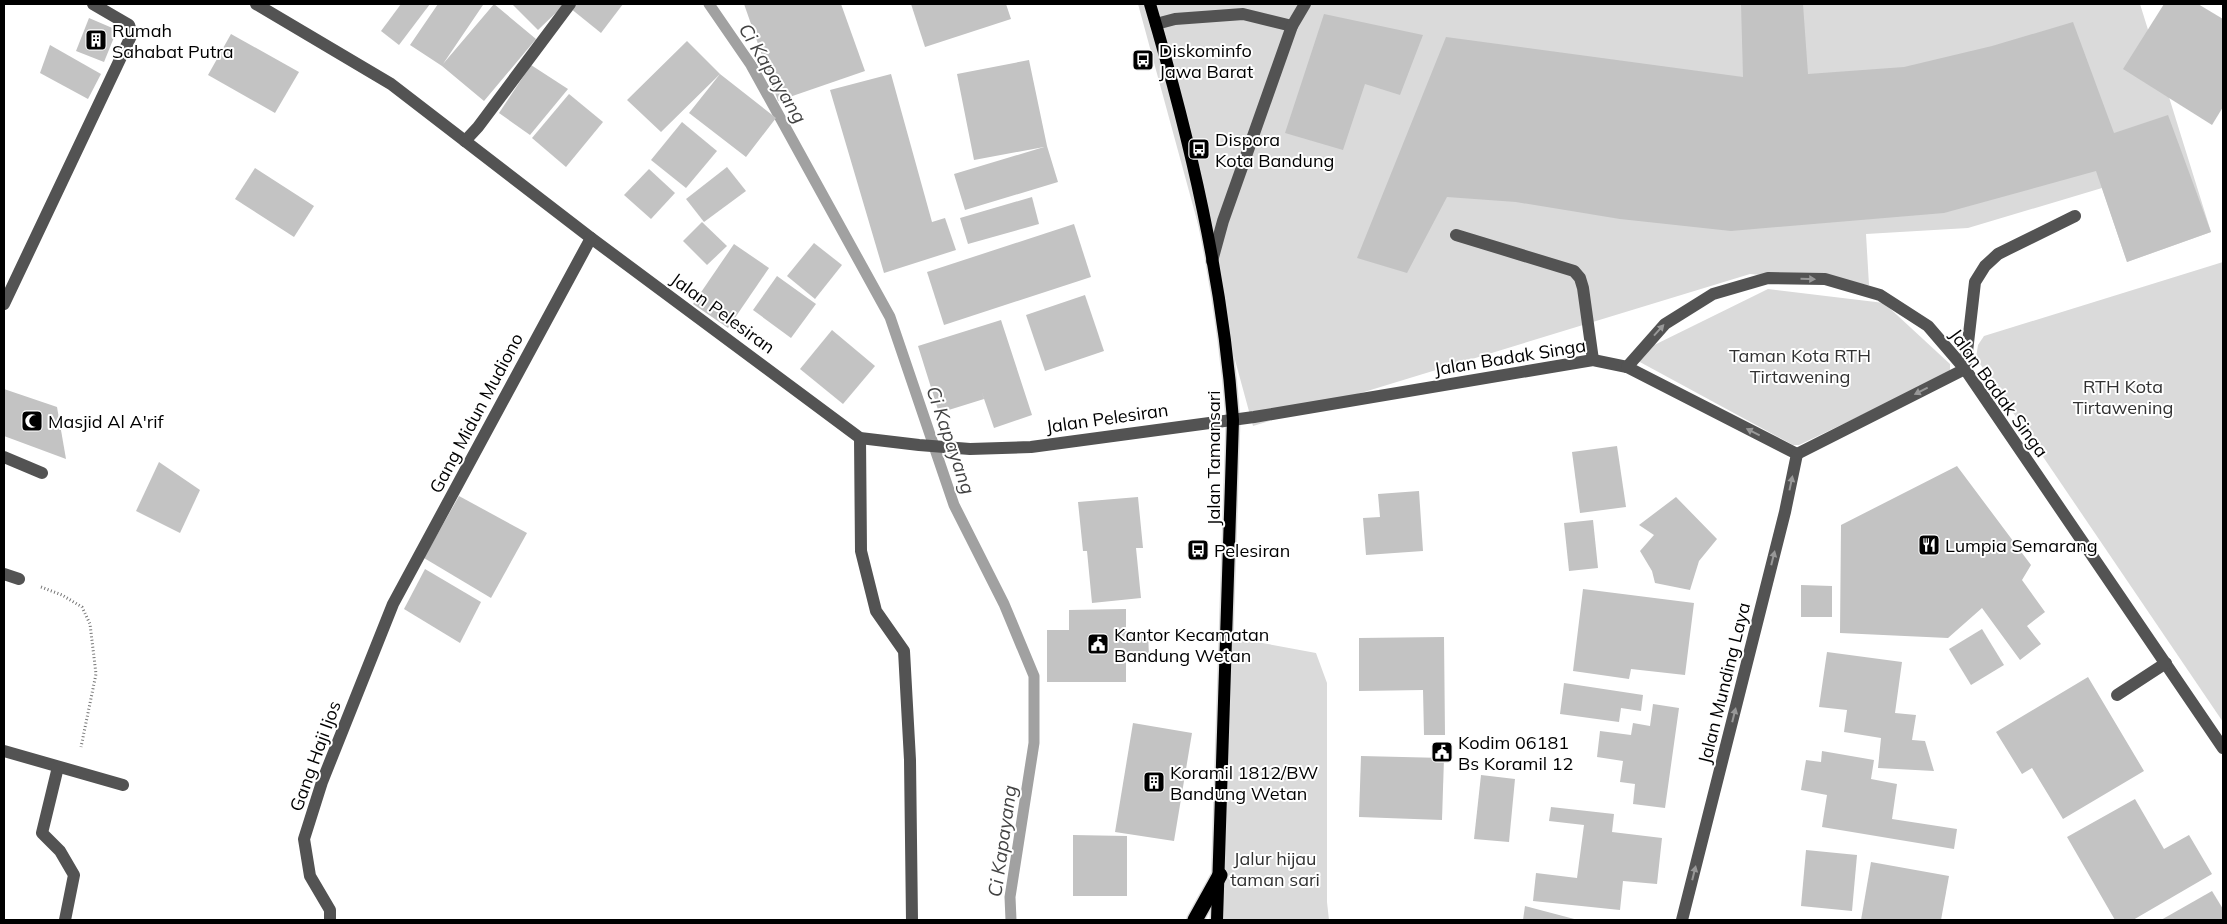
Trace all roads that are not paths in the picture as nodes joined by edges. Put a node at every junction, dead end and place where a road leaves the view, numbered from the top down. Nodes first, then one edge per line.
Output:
1 (93, 4) edge
2 (256, 4) edge
3 (570, 4) edge
4 (1150, 4) edge
5 (1305, 4) edge
6 (1156, 24) junction
7 (1292, 26) junction
8 (465, 141) junction
9 (2074, 216) dead end
10 (1456, 235) dead end
11 (590, 238) junction
12 (1212, 261) junction
13 (4, 304) edge
14 (1593, 360) junction
15 (1627, 367) junction
16 (1964, 369) junction
17 (1233, 420) junction
18 (860, 438) junction
19 (1797, 454) junction
20 (4, 457) edge
21 (42, 473) dead end
22 (4, 574) edge
23 (19, 579) road end
24 (392, 604) joint
25 (2166, 663) junction
26 (2117, 695) dead end
27 (2223, 748) edge
28 (4, 751) edge
29 (58, 767) junction
30 (123, 785) dead end
31 (1220, 875) junction
32 (65, 920) edge
33 (330, 920) edge
34 (912, 920) edge
35 (1195, 920) edge
36 (1217, 920) edge
37 (1682, 920) edge

1 - 13 street
2 - 8 street, Jalan Pelesiran
3 - 8 street
4 - 6 main road, Jalan Tamansari
5 - 7 street
6 - 7 street
6 - 12 main road, Jalan Tamansari
7 - 12 street
8 - 11 street, Jalan Pelesiran
9 - 16 street
10 - 14 street
11 - 18 street, Jalan Pelesiran
11 - 24 street, Gang Midun Mudiono
12 - 17 main road, Jalan Tamansari
14 - 15 street, Jalan Badak Singa
14 - 17 street, Jalan Badak Singa
15 -> 16 street, Jalan Badak Singa
19 -> 15 street
16 -> 19 street
16 - 25 street, Jalan Badak Singa
17 - 18 street, Jalan Pelesiran
17 - 31 main road, Jalan Tamansari
18 - 34 street
37 -> 19 street, Jalan Munding Laya
20 - 21 street
22 - 23 street
24 - 33 street, Gang Haji Ijos
25 - 26 street
25 - 27 street, Jalan Badak Singa
28 - 29 street
29 - 30 street
29 - 32 street
31 - 35 highway
31 - 36 main road, Jalan Tamansari

